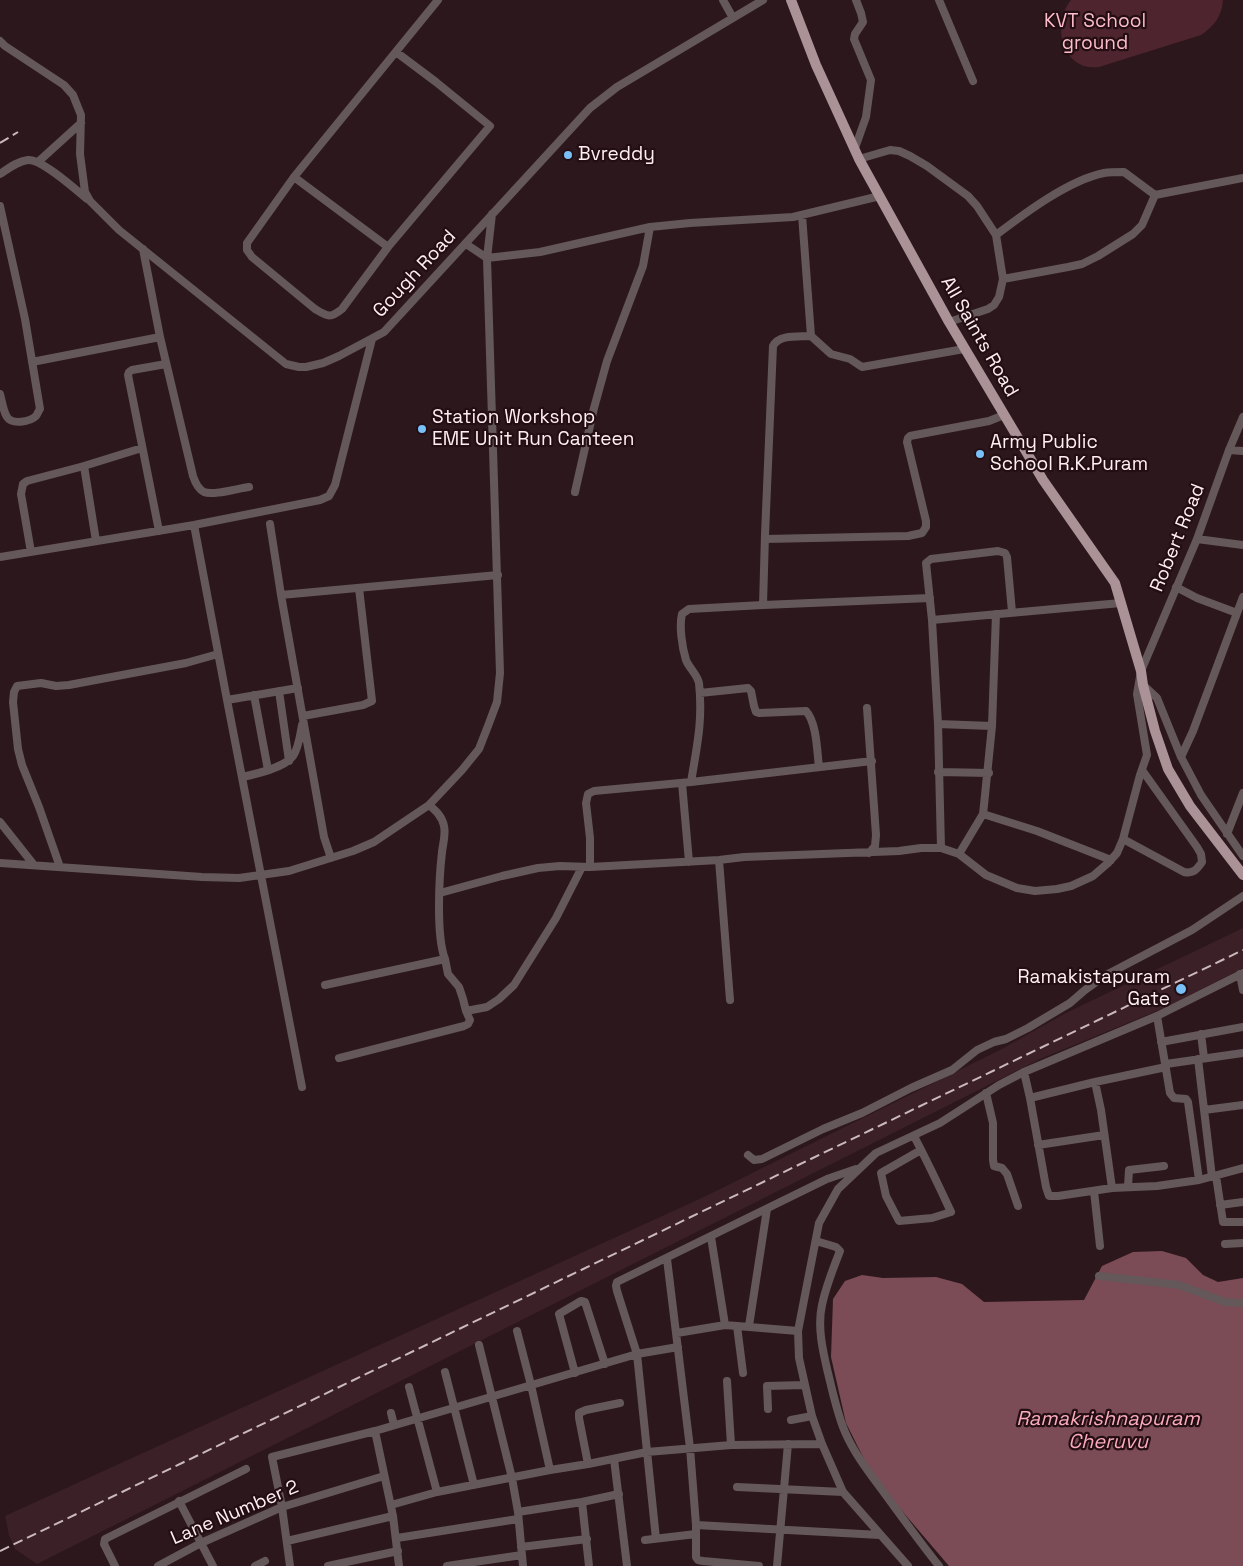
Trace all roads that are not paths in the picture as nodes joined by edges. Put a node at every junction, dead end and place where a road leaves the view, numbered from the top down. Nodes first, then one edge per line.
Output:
1 (438, 0) edge
2 (723, 0) edge
3 (763, 0) edge
4 (791, 0) edge
5 (856, 0) edge
6 (939, 0) edge
7 (733, 18) junction
8 (0, 41) edge
9 (396, 52) junction
10 (972, 81) dead end
11 (81, 124) junction
12 (855, 148) junction
13 (859, 159) junction
14 (38, 162) junction
15 (0, 174) edge
16 (294, 178) junction
17 (1243, 178) edge
18 (1155, 195) junction
19 (880, 196) junction
20 (90, 201) junction
21 (0, 206) edge
22 (492, 214) junction
23 (802, 215) junction
24 (650, 227) junction
25 (996, 234) junction
26 (466, 244) junction
27 (388, 247) junction
28 (143, 250) junction
29 (487, 258) junction
30 (1003, 279) junction
31 (949, 322) junction
32 (811, 336) junction
33 (160, 337) junction
34 (372, 339) junction
35 (964, 349) junction
36 (32, 362) junction
37 (166, 364) junction
38 (0, 394) edge
39 (1004, 415) junction
40 (1243, 417) edge
41 (142, 448) junction
42 (1229, 450) junction
43 (1243, 451) edge
44 (84, 466) junction
45 (248, 487) dead end
46 (575, 492) dead end
47 (270, 524) dead end
48 (194, 525) junction
49 (159, 531) junction
50 (765, 539) junction
51 (1197, 539) junction
52 (96, 541) junction
53 (1243, 545) edge
54 (31, 552) junction
55 (0, 557) edge
56 (498, 575) junction
57 (359, 588) junction
58 (1176, 588) junction
59 (281, 595) junction
60 (1243, 597) edge
61 (930, 598) junction
62 (1121, 603) junction
63 (763, 605) junction
64 (1012, 612) junction
65 (1237, 613) junction
66 (996, 614) junction
67 (932, 620) junction
68 (218, 654) junction
69 (1141, 671) junction
70 (1143, 684) junction
71 (298, 688) junction
72 (279, 691) junction
73 (700, 693) junction
74 (254, 695) junction
75 (226, 700) junction
76 (867, 708) dead end
77 (303, 718) junction
78 (938, 724) junction
79 (992, 726) junction
80 (1180, 757) junction
81 (289, 760) junction
82 (872, 761) junction
83 (819, 767) junction
84 (268, 770) junction
85 (1142, 770) junction
86 (938, 772) junction
87 (989, 773) junction
88 (242, 777) junction
89 (690, 782) junction
90 (682, 783) junction
91 (1243, 793) edge
92 (428, 805) junction
93 (982, 814) junction
94 (0, 822) edge
95 (1227, 834) junction
96 (1123, 839) junction
97 (941, 848) junction
98 (870, 853) junction
99 (959, 854) junction
100 (1243, 856) edge
101 (331, 858) junction
102 (719, 860) junction
103 (1111, 860) junction
104 (689, 862) junction
105 (0, 863) edge
106 (34, 865) junction
107 (60, 867) junction
108 (586, 867) junction
109 (261, 874) junction
110 (1243, 875) edge
111 (440, 893) junction
112 (1243, 896) edge
113 (445, 959) junction
114 (1242, 973) edge
115 (325, 985) dead end
116 (1243, 990) edge
117 (730, 1000) dead end
118 (466, 1011) junction
119 (1157, 1016) junction
120 (1243, 1027) edge
121 (1201, 1034) junction
122 (1161, 1042) junction
123 (1243, 1053) edge
124 (338, 1058) dead end
125 (1201, 1058) junction
126 (1166, 1066) junction
127 (1024, 1072) junction
128 (1095, 1082) junction
129 (302, 1088) dead end
130 (986, 1093) junction
131 (1030, 1098) junction
132 (1243, 1105) edge
133 (1204, 1110) junction
134 (1104, 1134) junction
135 (914, 1136) junction
136 (1038, 1145) junction
137 (921, 1150) junction
138 (748, 1155) dead end
139 (1164, 1166) dead end
140 (858, 1168) junction
141 (1243, 1168) edge
142 (1214, 1176) junction
143 (1199, 1180) junction
144 (1112, 1188) junction
145 (1128, 1188) junction
146 (1094, 1191) junction
147 (1243, 1202) edge
148 (1220, 1205) junction
149 (1018, 1206) dead end
150 (767, 1209) junction
151 (1243, 1222) edge
152 (711, 1237) junction
153 (816, 1241) junction
154 (1243, 1243) edge
155 (1225, 1244) dead end
156 (1100, 1246) dead end
157 (668, 1259) junction
158 (1099, 1276) dead end
159 (1243, 1303) edge
160 (725, 1326) junction
161 (737, 1326) junction
162 (749, 1326) junction
163 (517, 1331) dead end
164 (798, 1331) junction
165 (677, 1333) junction
166 (479, 1345) dead end
167 (678, 1347) junction
168 (637, 1354) junction
169 (605, 1364) junction
170 (445, 1372) dead end
171 (575, 1372) junction
172 (743, 1373) dead end
173 (728, 1381) dead end
174 (531, 1385) junction
175 (804, 1385) junction
176 (409, 1387) dead end
177 (492, 1397) junction
178 (620, 1403) dead end
179 (454, 1407) junction
180 (768, 1409) dead end
181 (392, 1414) dead end
182 (812, 1416) junction
183 (418, 1419) junction
184 (791, 1420) dead end
185 (394, 1425) junction
186 (375, 1431) junction
187 (788, 1444) junction
188 (822, 1444) junction
189 (732, 1445) junction
190 (690, 1448) junction
191 (647, 1452) junction
192 (614, 1459) junction
193 (588, 1464) junction
194 (246, 1469) dead end
195 (550, 1470) junction
196 (384, 1476) junction
197 (512, 1478) junction
198 (474, 1485) junction
199 (737, 1487) dead end
200 (784, 1489) junction
201 (436, 1492) junction
202 (843, 1492) junction
203 (619, 1494) junction
204 (179, 1501) junction
205 (582, 1502) junction
206 (391, 1505) junction
207 (282, 1506) junction
208 (518, 1515) junction
209 (393, 1516) junction
210 (696, 1524) junction
211 (780, 1529) junction
212 (696, 1534) junction
213 (880, 1535) junction
214 (397, 1538) junction
215 (587, 1539) junction
216 (656, 1539) junction
217 (645, 1540) dead end
218 (287, 1541) junction
219 (201, 1543) junction
220 (398, 1551) junction
221 (521, 1551) junction
222 (265, 1561) dead end
223 (115, 1566) edge
224 (158, 1566) edge
225 (213, 1566) edge
226 (255, 1566) edge
227 (290, 1566) edge
228 (328, 1566) edge
229 (400, 1566) edge
230 (447, 1566) edge
231 (523, 1566) edge
232 (590, 1566) edge
233 (627, 1566) edge
234 (759, 1566) edge
235 (777, 1566) edge
236 (908, 1566) edge
237 (939, 1566) edge

1 - 9 street
2 - 7 street
3 - 7 street, Gough Road
4 - 12 main road, All Saints Road
5 - 12 street
6 - 10 street
7 - 22 street, Gough Road
8 - 11 street, Gough Road
9 - 16 street
9 - 27 street
11 - 14 street
11 - 20 street, Gough Road
12 - 13 main road, All Saints Road
13 - 19 main road, All Saints Road
13 - 25 street
14 - 15 street
14 - 20 street
16 - 27 street
16 - 27 street
17 - 18 street
18 - 25 street
18 - 30 street
19 - 23 street
19 - 31 main road, All Saints Road
20 - 28 street, Gough Road
21 - 36 street
22 - 26 street, Gough Road
22 - 29 street
23 - 24 street
23 - 32 street
24 - 29 street
24 - 46 street
25 - 30 street
26 - 29 street
26 - 34 street, Gough Road
28 - 33 street
28 - 34 street, Gough Road
29 - 56 street
30 - 31 street
31 - 35 main road, All Saints Road
32 - 35 street
32 - 50 street
33 - 36 street
33 - 37 street
34 - 48 street
35 - 39 main road, All Saints Road
36 - 38 street
37 - 41 street
37 - 45 street
39 - 50 street
39 - 62 main road, All Saints Road
40 - 42 street, Robert Road
41 - 44 street
41 - 49 street
42 - 43 street
42 - 51 street, Robert Road
44 - 52 street
44 - 54 street
47 - 59 street
48 - 49 street
48 - 68 street
49 - 52 street
50 - 63 street
51 - 53 street
51 - 58 street, Robert Road
52 - 54 street
54 - 55 street
56 - 57 street
56 - 92 street
57 - 59 street
57 - 77 street
58 - 65 street
58 - 69 street, Robert Road
59 - 71 street
60 - 65 street
61 - 63 street
61 - 64 street
61 - 67 street
62 - 64 street
62 - 69 main road, All Saints Road
63 - 73 street
64 - 66 street
65 - 80 street
66 - 67 street
66 - 79 street
67 - 78 street
68 - 75 street
68 - 107 street
69 - 70 main road, All Saints Road
69 - 85 street, Robert Road
70 - 80 street
70 - 110 main road, All Saints Road
71 - 72 street
71 - 77 street
72 - 74 street
72 - 81 street
73 - 83 street
73 - 89 street
74 - 75 street
74 - 84 street
75 - 88 street
76 - 82 street
77 - 81 street
77 - 101 street
78 - 79 street
78 - 86 street
79 - 87 street
80 - 95 street
81 - 84 street
82 - 83 street
82 - 98 street
83 - 89 street
84 - 88 street
85 - 96 street, Robert Road
85 - 96 street
86 - 87 street
86 - 97 street
87 - 93 street
88 - 109 street
89 - 90 street
90 - 104 street
90 - 108 street
91 - 95 street
92 - 101 street
92 - 111 street
93 - 99 street
93 - 103 street
94 - 106 street
95 - 100 street
96 - 103 street, Robert Road
97 - 98 street, Robert Road
97 - 99 street, Robert Road
98 - 102 street, Robert Road
99 - 103 street, Robert Road
101 - 109 street
102 - 104 street, Robert Road
102 - 117 street
104 - 108 street, Robert Road
105 - 106 street
106 - 107 street
107 - 109 street
108 - 111 street, Robert Road
108 - 118 street
109 - 129 street
111 - 113 street
112 - 138 street
113 - 115 street
113 - 118 street
114 - 116 street
114 - 119 street
118 - 124 street
119 - 122 street
119 - 127 street
120 - 121 street
121 - 122 street
121 - 125 street
122 - 126 street
123 - 125 street
125 - 126 street
125 - 133 street
126 - 128 street
126 - 143 street
127 - 130 street
127 - 131 street
128 - 131 street
128 - 134 street
130 - 135 street
130 - 149 street
131 - 136 street
132 - 133 street
133 - 142 street
134 - 136 street
134 - 144 street
135 - 137 street
135 - 140 street
136 - 146 street
137 - 137 street
139 - 145 street
140 - 150 street
140 - 153 street
141 - 142 street
142 - 143 street
142 - 148 street
143 - 145 street
144 - 145 street
144 - 146 street
146 - 156 street
147 - 148 street
148 - 151 street
150 - 152 street
150 - 162 street
152 - 157 street
152 - 160 street
153 - 164 street
153 - 237 street
154 - 155 street
157 - 165 street
157 - 168 street
158 - 159 street
160 - 161 street
160 - 165 street
161 - 162 street
161 - 172 street
162 - 164 street
163 - 174 street
164 - 175 street
165 - 167 street
166 - 177 street
167 - 168 street
167 - 190 street
168 - 169 street
168 - 191 street
169 - 171 street
169 - 171 street
170 - 179 street
171 - 174 street
173 - 189 street
174 - 177 street
174 - 195 street
175 - 180 street
175 - 182 street
176 - 183 street
177 - 179 street
177 - 197 street
178 - 193 street
179 - 183 street
179 - 198 street
181 - 185 street
182 - 184 street
182 - 188 street
183 - 185 street
183 - 201 street
185 - 186 street
186 - 196 street
186 - 207 street
187 - 188 street
187 - 189 street
187 - 200 street
188 - 202 street
189 - 190 street
190 - 191 street
190 - 210 street
191 - 192 street
191 - 216 street
192 - 193 street
192 - 203 street
193 - 195 street
194 - 204 street
195 - 197 street
196 - 206 street
196 - 207 street, Lane Number 2
197 - 198 street
197 - 208 street
198 - 201 street
199 - 200 street
200 - 202 street
200 - 211 street
201 - 206 street
202 - 213 street
203 - 205 street
203 - 233 street
204 - 219 street
204 - 223 street
205 - 208 street
205 - 215 street
206 - 209 street
207 - 218 street
207 - 219 street, Lane Number 2
208 - 214 street
208 - 221 street
209 - 214 street
209 - 218 street
210 - 211 street
210 - 212 street
211 - 213 street
211 - 235 street
212 - 216 street
212 - 234 street
213 - 236 street
214 - 220 street
215 - 221 street
215 - 232 street
216 - 217 street
218 - 227 street
219 - 224 street, Lane Number 2
219 - 225 street
220 - 228 street
220 - 229 street
221 - 230 street
221 - 231 street
222 - 226 street

